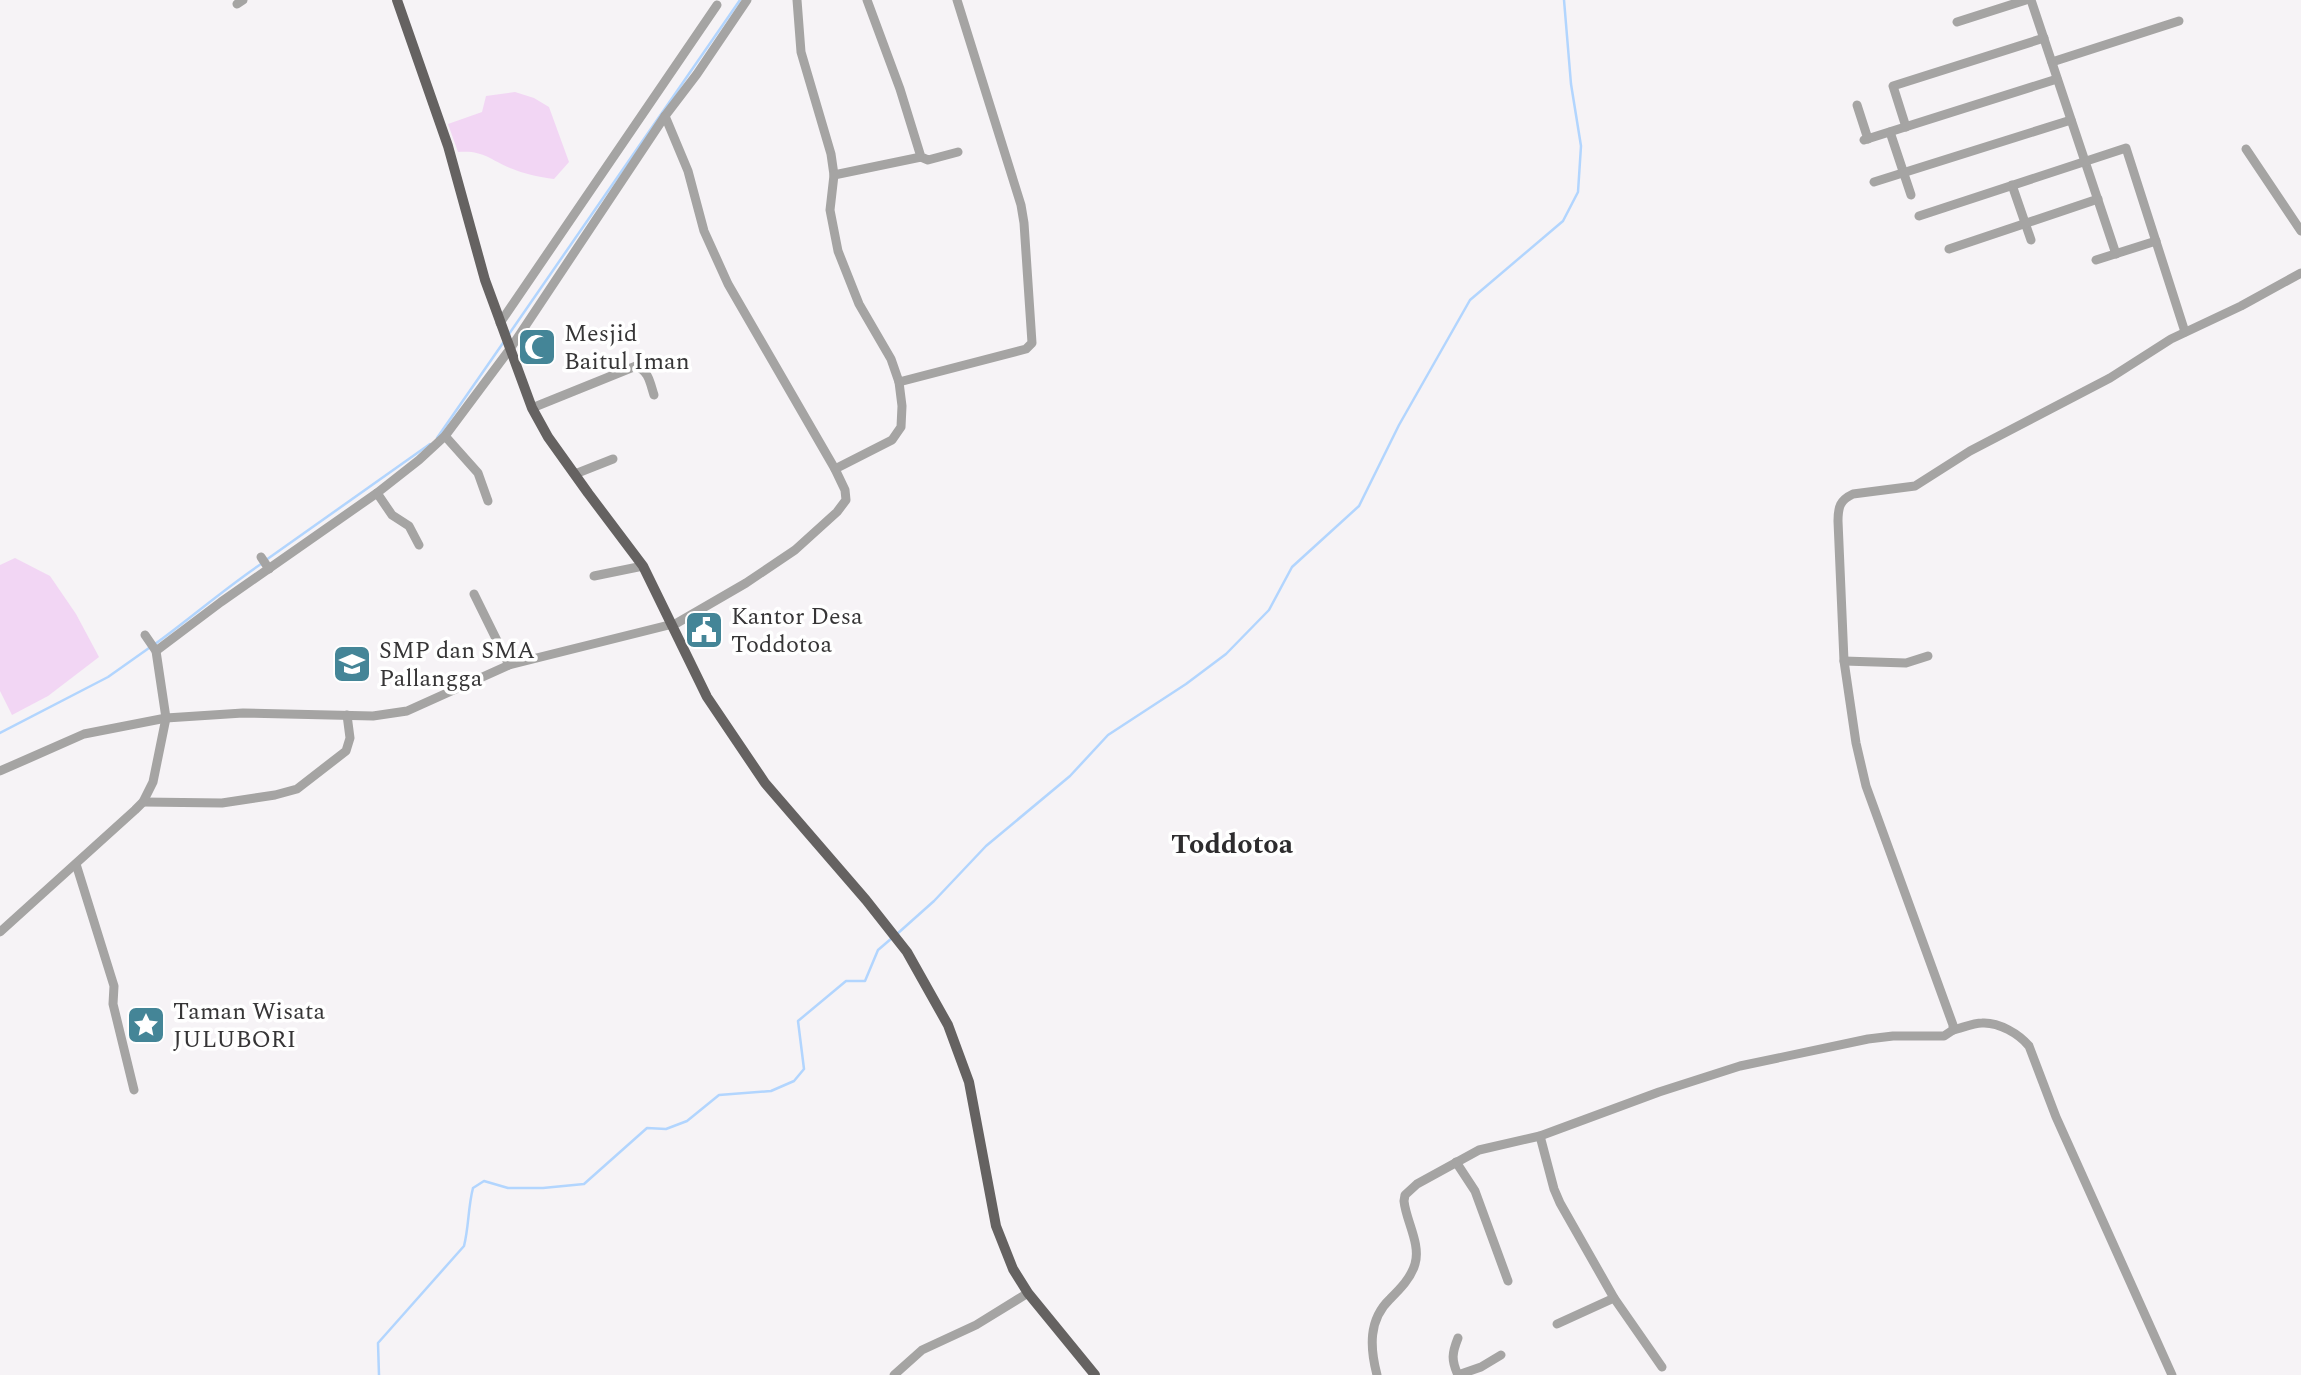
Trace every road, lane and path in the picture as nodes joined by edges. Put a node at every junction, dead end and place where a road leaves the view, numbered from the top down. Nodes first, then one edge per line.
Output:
1 (397, 0) edge
2 (747, 0) edge
3 (797, 0) edge
4 (867, 0) edge
5 (957, 0) edge
6 (2028, 0) edge
7 (718, 5) dead end
8 (2179, 21) dead end
9 (1956, 22) dead end
10 (2044, 38) junction
11 (2052, 62) junction
12 (2057, 79) junction
13 (1857, 105) dead end
14 (665, 116) junction
15 (2071, 120) junction
16 (1906, 127) junction
17 (1890, 132) junction
18 (2245, 149) dead end
19 (958, 152) dead end
20 (921, 158) junction
21 (2085, 161) junction
22 (1903, 173) junction
23 (834, 175) junction
24 (1874, 183) dead end
25 (2012, 185) junction
26 (1911, 195) dead end
27 (2098, 200) junction
28 (1919, 216) dead end
29 (2025, 224) junction
30 (2301, 231) edge
31 (2031, 240) dead end
32 (2156, 241) junction
33 (1949, 249) dead end
34 (2116, 254) junction
35 (2096, 260) dead end
36 (2301, 272) edge
37 (2185, 332) junction
38 (506, 337) junction
39 (899, 382) junction
40 (654, 395) dead end
41 (532, 408) junction
42 (445, 436) junction
43 (613, 459) dead end
44 (835, 469) junction
45 (575, 474) junction
46 (377, 493) junction
47 (488, 501) dead end
48 (419, 545) dead end
49 (643, 566) junction
50 (594, 576) dead end
51 (474, 594) dead end
52 (672, 624) junction
53 (146, 637) dead end
54 (155, 649) junction
55 (1928, 656) dead end
56 (1844, 661) junction
57 (509, 665) junction
58 (346, 715) junction
59 (166, 718) junction
60 (0, 771) edge
61 (143, 802) junction
62 (76, 864) junction
63 (0, 932) edge
64 (1953, 1030) junction
65 (134, 1090) dead end
66 (1540, 1136) junction
67 (1456, 1162) junction
68 (1508, 1281) dead end
69 (1028, 1293) junction
70 (1614, 1298) junction
71 (1558, 1324) dead end
72 (1458, 1338) dead end
73 (1501, 1355) dead end
74 (1662, 1367) dead end
75 (894, 1375) edge
76 (1095, 1375) edge
77 (1377, 1375) edge
78 (1458, 1375) edge
79 (2172, 1375) edge

1 - 38 main road
2 - 14 street
3 - 23 street
4 - 20 street
5 - 39 street
6 - 9 street
6 - 10 street
7 - 38 street
8 - 11 street
10 - 11 street
10 - 16 street
11 - 12 street
12 - 15 street
12 - 16 street
13 - 17 street
14 - 38 street
14 - 44 street
15 - 21 street
15 - 22 street
16 - 17 street
17 - 22 street
18 - 30 street
19 - 20 street
20 - 23 street
21 - 25 street
21 - 27 street
21 - 32 street
22 - 24 street
22 - 26 street
23 - 39 street
25 - 28 street
25 - 29 street
27 - 29 street
27 - 34 street
29 - 31 street
29 - 33 street
32 - 34 street
32 - 37 street
34 - 35 street
36 - 37 street
37 - 56 street
38 - 41 main road
38 - 42 street
39 - 44 street
40 - 41 street
41 - 45 main road
42 - 46 street
42 - 47 street
43 - 45 street
44 - 52 street
45 - 49 main road
46 - 48 street
46 - 54 street
49 - 50 street
49 - 52 main road
51 - 57 street
52 - 57 street
52 - 69 main road
53 - 54 street
54 - 59 street
55 - 56 street
56 - 64 street
57 - 58 street
58 - 59 street
58 - 61 street
59 - 60 street
59 - 61 street
61 - 62 street
62 - 63 street
62 - 65 street
64 - 66 street
64 - 79 street
66 - 67 street
66 - 70 street
67 - 68 street
67 - 77 street
69 - 75 street
69 - 76 main road
70 - 71 street
70 - 74 street
72 - 78 street
73 - 78 street

